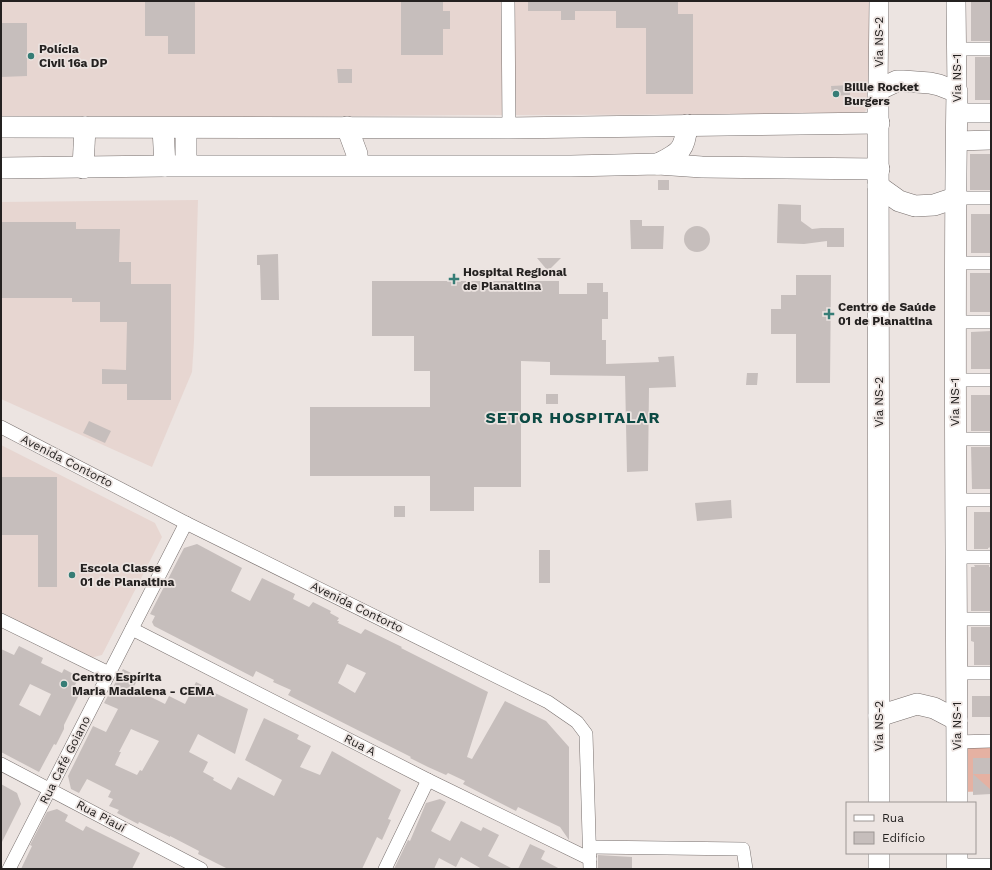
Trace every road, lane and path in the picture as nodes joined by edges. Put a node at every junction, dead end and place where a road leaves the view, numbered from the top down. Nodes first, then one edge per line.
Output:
1 (508, 1) edge
2 (879, 1) edge
3 (956, 1) edge
4 (957, 49) junction
5 (991, 49) edge
6 (878, 90) junction
7 (957, 92) junction
8 (957, 113) junction
9 (991, 113) edge
10 (879, 123) junction
11 (687, 125) junction
12 (1, 127) edge
13 (86, 127) junction
14 (163, 128) junction
15 (186, 128) junction
16 (347, 128) junction
17 (509, 128) junction
18 (991, 140) edge
19 (956, 141) junction
20 (658, 164) junction
21 (357, 165) junction
22 (165, 166) junction
23 (186, 166) junction
24 (1, 168) edge
25 (83, 168) junction
26 (878, 177) junction
27 (955, 198) junction
28 (991, 198) edge
29 (956, 263) junction
30 (991, 263) edge
31 (956, 322) junction
32 (991, 322) edge
33 (956, 380) junction
34 (991, 380) edge
35 (1, 427) edge
36 (991, 438) edge
37 (955, 439) junction
38 (955, 500) junction
39 (991, 500) edge
40 (186, 523) junction
41 (956, 557) junction
42 (991, 557) edge
43 (956, 619) junction
44 (991, 619) edge
45 (1, 620) edge
46 (132, 629) junction
47 (109, 673) junction
48 (956, 673) junction
49 (991, 673) edge
50 (879, 716) junction
51 (957, 720) junction
52 (957, 742) junction
53 (991, 742) edge
54 (1, 764) edge
55 (428, 780) junction
56 (50, 790) junction
57 (879, 802) edge
58 (957, 802) edge
59 (879, 854) edge
60 (590, 858) edge
61 (957, 862) edge
62 (991, 865) edge
63 (9, 869) edge
64 (201, 869) edge
65 (385, 869) edge
66 (746, 869) edge
67 (879, 869) edge

1 - 17 street
2 - 6 street, Via NS-2
3 - 4 street, Via NS-1
4 - 5 street
4 - 7 street, Via NS-1
6 - 7 main road
6 - 10 main road, Via NS-2
7 - 8 main road, Via NS-1
8 - 9 street
8 - 19 main road, Via NS-1
10 - 11 main road
10 - 26 main road, Via NS-2
11 - 17 main road
11 - 20 main road
12 - 13 main road
13 - 14 main road
13 - 25 main road
14 - 15 main road
14 - 22 main road
15 - 16 main road
15 - 23 main road
16 - 17 main road
16 - 21 main road
18 - 19 street
19 - 27 main road, Via NS-1
20 - 21 main road
20 - 26 main road
21 - 23 main road
22 - 23 main road
22 - 25 main road
24 - 25 main road
26 - 27 main road
26 - 50 main road, Via NS-2
27 - 28 street
27 - 29 main road, Via NS-1
29 - 30 street
29 - 31 main road, Via NS-1
31 - 32 street
31 - 33 main road, Via NS-1
33 - 34 street
33 - 37 main road, Via NS-1
35 - 40 street, Avenida Contorto
36 - 37 street
37 - 38 main road, Via NS-1
38 - 39 street
38 - 41 main road, Via NS-1
40 - 46 street, Rua Café Goiano
40 - 60 street, Avenida Contorto
41 - 42 street
41 - 43 main road, Via NS-1
43 - 44 street
43 - 48 main road, Via NS-1
45 - 47 street
46 - 47 street, Rua Café Goiano
46 - 55 street, Rua A
47 - 56 street, Rua Café Goiano
48 - 49 street
48 - 51 main road, Via NS-1
50 - 51 main road
50 - 57 main road, Via NS-2
51 - 52 main road, Via NS-1
52 - 53 street
52 - 58 main road, Via NS-1
54 - 56 street, Rua Piauí
55 - 60 street, Rua A
55 - 65 street
56 - 63 street, Rua Café Goiano
56 - 64 street, Rua Piauí
59 - 67 main road
60 - 66 street
61 - 62 street

